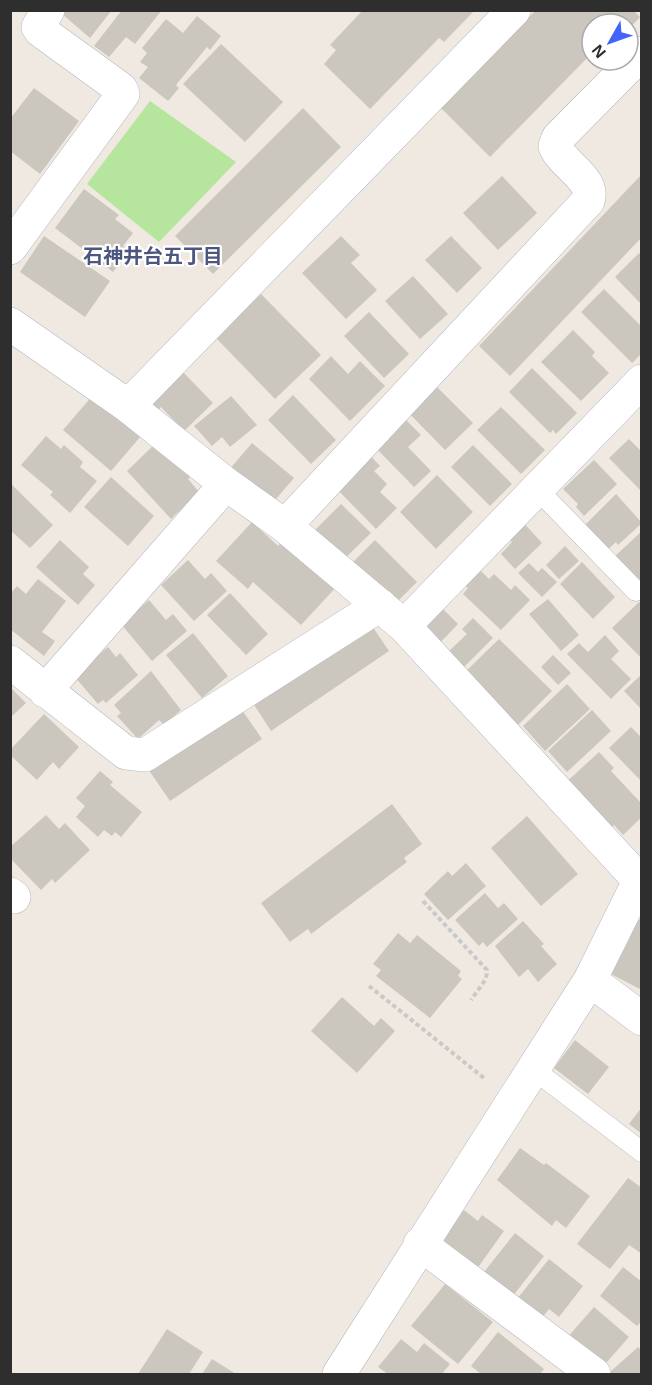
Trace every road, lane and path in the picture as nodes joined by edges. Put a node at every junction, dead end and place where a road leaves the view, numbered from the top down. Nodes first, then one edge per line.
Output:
1 (48, 10) edge
2 (514, 10) edge
3 (642, 53) edge
4 (10, 248) edge
5 (12, 327) edge
6 (642, 381) edge
7 (128, 406) junction
8 (226, 484) junction
9 (537, 489) junction
10 (285, 526) junction
11 (636, 591) dead end
12 (380, 605) junction
13 (404, 626) junction
14 (10, 662) edge
15 (45, 691) junction
16 (640, 877) edge
17 (423, 901) dead end
18 (590, 980) junction
19 (369, 986) dead end
20 (471, 1000) dead end
21 (642, 1019) edge
22 (534, 1068) junction
23 (513, 1101) junction
24 (642, 1152) edge
25 (420, 1244) junction
26 (339, 1374) edge
27 (594, 1374) edge

1 - 4 street
2 - 7 street
3 - 10 street
5 - 7 street
6 - 9 street
7 - 8 street
8 - 10 street
8 - 15 street
9 - 11 lane
9 - 13 street
10 - 12 street
12 - 13 street
12 - 15 street
13 - 16 street
14 - 15 street
16 - 18 street
17 - 20 path
18 - 21 street
18 - 22 street
19 - 23 path
22 - 23 street
22 - 24 lane
23 - 25 street
25 - 26 street
25 - 27 street

